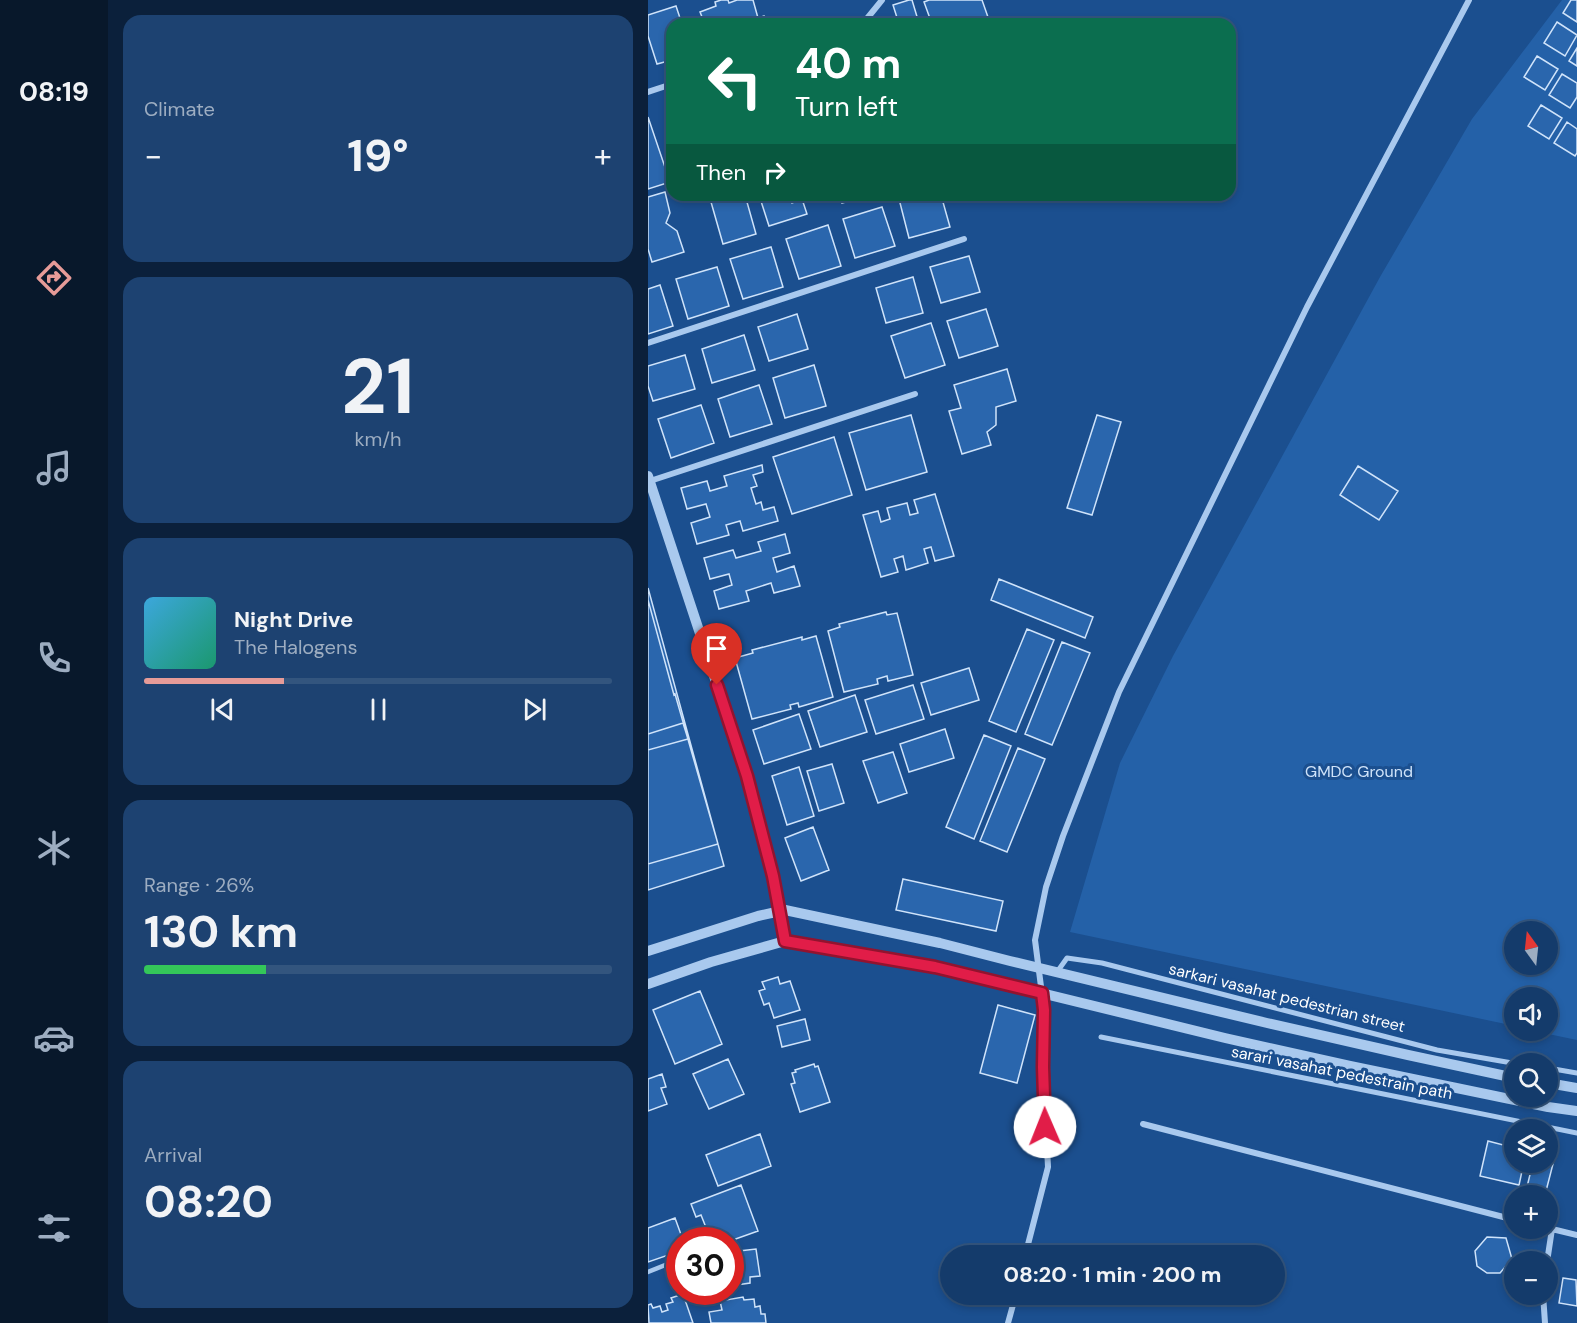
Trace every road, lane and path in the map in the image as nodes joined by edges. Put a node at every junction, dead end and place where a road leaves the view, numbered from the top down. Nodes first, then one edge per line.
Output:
1 (882, 0) edge
2 (1469, 0) edge
3 (867, 18) edge
4 (666, 86) edge
5 (648, 92) edge
6 (964, 239) dead end
7 (648, 343) edge
8 (915, 394) dead end
9 (649, 479) edge
10 (780, 911) junction
11 (785, 941) junction
12 (648, 951) edge
13 (1038, 968) junction
14 (1057, 972) junction
15 (648, 984) edge
16 (1042, 993) junction
17 (1101, 1037) dead end
18 (1504, 1062) edge
19 (1558, 1070) edge
20 (1577, 1073) edge
21 (1504, 1076) edge
22 (1558, 1085) edge
23 (1577, 1088) edge
24 (1577, 1112) edge
25 (1143, 1124) dead end
26 (1577, 1133) edge
27 (1504, 1217) edge
28 (1558, 1231) edge
29 (1577, 1235) edge
30 (1028, 1245) edge
31 (666, 1265) edge
32 (648, 1272) edge
33 (1013, 1305) edge
34 (1544, 1305) edge
35 (1008, 1323) edge
36 (1545, 1323) edge

1 - 3 street
2 - 13 street
4 - 5 street
6 - 7 street
8 - 9 street
9 - 10 street
10 - 11 street
10 - 12 street
10 - 13 street
11 - 15 street
11 - 16 street
13 - 14 street
13 - 16 street
14 - 18 street, sarkari vasahat pedestrian street
14 - 21 street
16 - 24 street
16 - 30 street
17 - 26 street, sarari vasahat pedestrain path
19 - 20 street
22 - 23 street
25 - 27 street
28 - 29 street
31 - 32 lane
33 - 35 street
34 - 36 street

